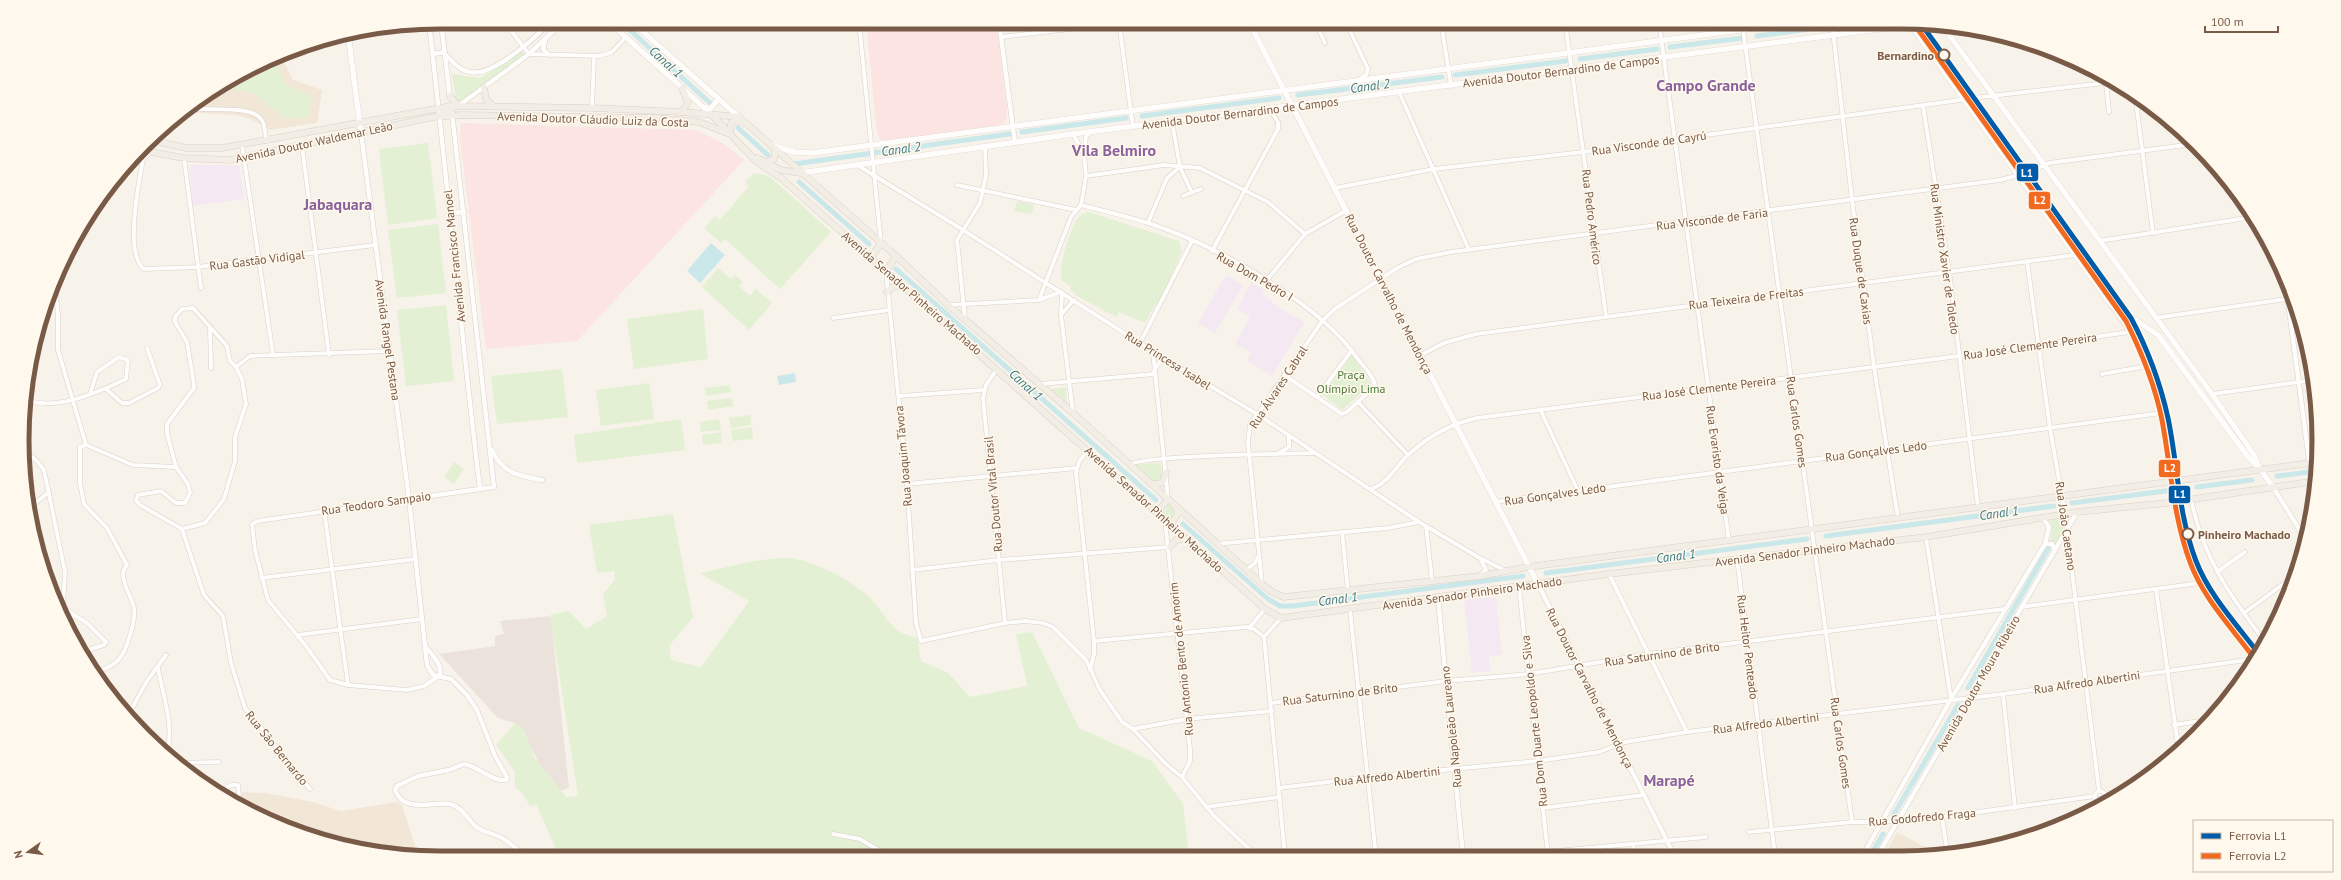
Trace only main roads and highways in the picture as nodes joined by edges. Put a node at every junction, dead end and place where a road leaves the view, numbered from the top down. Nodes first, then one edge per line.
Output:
1 (617, 29) edge
2 (641, 29) edge
3 (1253, 29) edge
4 (1742, 29) edge
5 (1876, 29) edge
6 (1914, 29) edge
7 (1947, 32) edge
8 (349, 40) edge
9 (484, 87) road end
10 (682, 88) junction
11 (1284, 91) junction
12 (450, 96) road end
13 (719, 99) junction
14 (458, 106) junction
15 (493, 106) junction
16 (1293, 107) junction
17 (705, 108) junction
18 (452, 110) junction
19 (682, 112) junction
20 (711, 114) junction
21 (738, 117) junction
22 (359, 121) junction
23 (745, 123) junction
24 (361, 133) junction
25 (731, 134) junction
26 (157, 142) edge
27 (767, 143) junction
28 (775, 150) junction
29 (147, 151) edge
30 (749, 152) junction
31 (762, 161) junction
32 (800, 172) junction
33 (881, 243) junction
34 (896, 256) junction
35 (871, 257) junction
36 (886, 270) junction
37 (903, 285) junction
38 (887, 292) road end
39 (2184, 373) junction
40 (2212, 394) junction
41 (2311, 465) edge
42 (2260, 468) junction
43 (1166, 473) road end
44 (2309, 482) edge
45 (1151, 484) junction
46 (2273, 487) junction
47 (1168, 500) junction
48 (1175, 506) junction
49 (1160, 515) junction
50 (1171, 525) junction
51 (1187, 539) junction
52 (1169, 543) road end
53 (1528, 567) junction
54 (1538, 584) junction

1 - 10 main road, Avenida Senador Pinheiro Machado
2 - 13 main road, Avenida Senador Pinheiro Machado
3 - 11 main road, Rua Doutor Carvalho de Mendonça
4 - 11 main road, Avenida Doutor Bernardino de Campos
5 - 16 main road, Avenida Doutor Bernardino de Campos
6 - 39 main road
7 - 40 main road
8 - 22 main road, Avenida Rangel Pestana
9 - 15 main road
10 - 17 main road, Avenida Senador Pinheiro Machado
10 - 19 main road
11 - 16 main road, Rua Doutor Carvalho de Mendonça
11 - 27 main road, Avenida Doutor Bernardino de Campos
12 - 14 main road
13 - 17 main road
13 - 21 main road, Avenida Senador Pinheiro Machado
14 - 15 main road, Avenida Doutor Cláudio Luiz da Costa
14 - 18 main road, Avenida Doutor Cláudio Luiz da Costa
15 - 19 main road, Avenida Doutor Cláudio Luiz da Costa
16 - 32 main road, Avenida Doutor Bernardino de Campos
16 - 53 main road, Rua Doutor Carvalho de Mendonça
17 - 20 main road, Avenida Senador Pinheiro Machado
18 - 22 main road, Avenida Doutor Waldemar Leão
18 - 24 main road, Avenida Doutor Waldemar Leão
18 - 25 main road, Avenida Doutor Cláudio Luiz da Costa
19 - 20 main road, Avenida Doutor Cláudio Luiz da Costa
20 - 21 main road, Avenida Doutor Cláudio Luiz da Costa
20 - 25 main road, Avenida Senador Pinheiro Machado
21 - 23 main road, Avenida Senador Pinheiro Machado
22 - 24 main road, Avenida Rangel Pestana
22 - 26 main road, Avenida Doutor Waldemar Leão
23 - 25 main road
23 - 27 main road, Avenida Senador Pinheiro Machado
24 - 29 main road, Avenida Doutor Waldemar Leão
25 - 30 main road, Avenida Senador Pinheiro Machado
27 - 28 main road, Avenida Senador Pinheiro Machado
28 - 31 main road
28 - 32 main road, Avenida Senador Pinheiro Machado
30 - 31 main road
30 - 35 main road, Avenida Senador Pinheiro Machado
31 - 32 main road
32 - 33 main road, Avenida Senador Pinheiro Machado
33 - 34 main road, Avenida Senador Pinheiro Machado
33 - 35 main road
34 - 36 main road
34 - 45 main road, Avenida Senador Pinheiro Machado
35 - 36 main road, Avenida Senador Pinheiro Machado
36 - 37 main road, Avenida Senador Pinheiro Machado
37 - 38 main road
37 - 49 main road, Avenida Senador Pinheiro Machado
39 - 40 main road
39 - 42 main road
40 - 42 main road
41 - 42 main road, Avenida Senador Pinheiro Machado
42 - 46 main road
42 - 53 main road, Avenida Senador Pinheiro Machado
43 - 45 main road
44 - 46 main road, Avenida Senador Pinheiro Machado
45 - 47 main road, Avenida Senador Pinheiro Machado
46 - 54 main road, Avenida Senador Pinheiro Machado
47 - 48 main road, Avenida Senador Pinheiro Machado
47 - 49 main road
48 - 50 main road
48 - 53 main road, Avenida Senador Pinheiro Machado
49 - 50 main road, Avenida Senador Pinheiro Machado
50 - 51 main road, Avenida Senador Pinheiro Machado
51 - 52 main road
51 - 54 main road, Avenida Senador Pinheiro Machado
53 - 54 main road, Rua Doutor Carvalho de Mendonça

